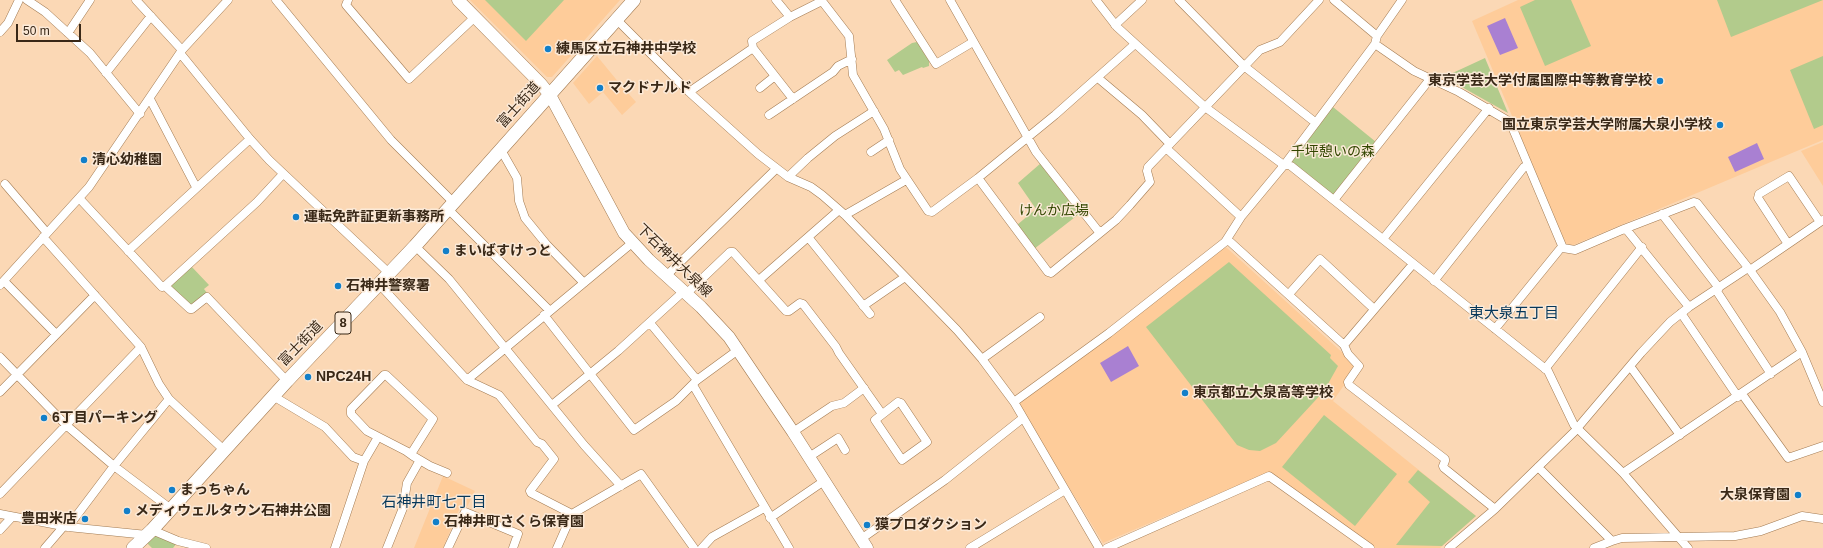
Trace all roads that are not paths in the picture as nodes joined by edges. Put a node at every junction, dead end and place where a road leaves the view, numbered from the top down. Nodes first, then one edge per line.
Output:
1 (19, 0) edge
2 (27, 0) edge
3 (90, 0) edge
4 (136, 0) edge
5 (228, 0) edge
6 (276, 0) edge
7 (348, 0) edge
8 (458, 0) edge
9 (634, 0) edge
10 (776, 0) edge
11 (894, 0) edge
12 (950, 0) edge
13 (1096, 0) edge
14 (1142, 0) edge
15 (1178, 0) edge
16 (1319, 0) edge
17 (1334, 0) edge
18 (1402, 0) edge
19 (151, 16) junction
20 (475, 17) junction
21 (790, 17) junction
22 (617, 20) junction
23 (1115, 25) junction
24 (0, 32) edge
25 (68, 33) junction
26 (1376, 40) junction
27 (973, 42) junction
28 (1135, 44) junction
29 (752, 48) junction
30 (181, 52) junction
31 (852, 59) junction
32 (1244, 66) junction
33 (106, 73) junction
34 (775, 76) junction
35 (1098, 78) junction
36 (1430, 79) junction
37 (760, 88) dead end
38 (689, 92) junction
39 (550, 95) junction
40 (150, 99) junction
41 (793, 99) junction
42 (1205, 107) junction
43 (1489, 108) junction
44 (874, 111) junction
45 (140, 114) junction
46 (769, 115) dead end
47 (1316, 123) junction
48 (1028, 138) junction
49 (250, 139) junction
50 (889, 140) junction
51 (1168, 146) junction
52 (501, 150) junction
53 (871, 152) dead end
54 (1285, 164) junction
55 (1528, 165) junction
56 (776, 169) junction
57 (283, 174) junction
58 (788, 177) junction
59 (978, 178) junction
60 (906, 180) junction
61 (5, 184) dead end
62 (196, 187) junction
63 (79, 198) junction
64 (1334, 200) junction
65 (451, 206) junction
66 (842, 213) junction
67 (1662, 214) junction
68 (1241, 217) junction
69 (1822, 221) edge
70 (1626, 229) junction
71 (1099, 232) junction
72 (45, 235) junction
73 (808, 237) junction
74 (1227, 239) junction
75 (1383, 240) junction
76 (632, 243) junction
77 (1788, 244) junction
78 (416, 246) junction
79 (1642, 247) junction
80 (1563, 248) junction
81 (128, 251) junction
82 (1413, 264) junction
83 (1749, 269) junction
84 (390, 274) junction
85 (666, 276) junction
86 (905, 277) junction
87 (759, 280) junction
88 (1434, 281) junction
89 (2, 283) edge
90 (584, 283) junction
91 (380, 285) junction
92 (165, 286) junction
93 (1717, 289) junction
94 (685, 293) junction
95 (1289, 294) junction
96 (95, 295) junction
97 (863, 306) junction
98 (1689, 307) junction
99 (1374, 309) junction
100 (547, 313) junction
101 (1681, 313) junction
102 (870, 314) dead end
103 (1040, 317) dead end
104 (650, 323) junction
105 (1495, 329) junction
106 (56, 334) junction
107 (1344, 345) junction
108 (141, 347) junction
109 (506, 347) junction
110 (738, 350) junction
111 (1802, 352) junction
112 (0, 357) edge
113 (982, 359) junction
114 (1630, 366) junction
115 (1545, 369) junction
116 (590, 374) junction
117 (1772, 374) junction
118 (18, 375) junction
119 (466, 380) junction
120 (287, 381) junction
121 (695, 383) junction
122 (864, 388) junction
123 (0, 392) edge
124 (1740, 395) junction
125 (273, 396) junction
126 (169, 398) junction
127 (1014, 402) junction
128 (1823, 402) edge
129 (552, 405) junction
130 (882, 414) junction
131 (1023, 418) junction
132 (66, 424) junction
133 (1578, 428) junction
134 (794, 432) junction
135 (1680, 435) junction
136 (378, 437) junction
137 (1823, 446) edge
138 (224, 450) junction
139 (846, 450) dead end
140 (411, 454) junction
141 (809, 457) junction
142 (420, 460) junction
143 (364, 461) junction
144 (114, 466) junction
145 (1538, 467) junction
146 (447, 473) dead end
147 (1623, 473) junction
148 (824, 481) junction
149 (620, 486) junction
150 (1065, 490) junction
151 (0, 494) edge
152 (764, 508) junction
153 (171, 509) junction
154 (1494, 509) junction
155 (0, 514) edge
156 (572, 514) junction
157 (12, 517) junction
158 (770, 518) junction
159 (1823, 519) edge
160 (66, 527) junction
161 (0, 530) edge
162 (149, 532) junction
163 (1679, 536) junction
164 (1612, 541) junction
165 (864, 543) edge
166 (786, 547) edge
167 (45, 548) edge
168 (133, 548) edge
169 (202, 548) edge
170 (335, 548) edge
171 (387, 548) edge
172 (448, 548) edge
173 (513, 548) edge
174 (557, 548) edge
175 (694, 548) edge
176 (702, 548) edge
177 (970, 548) edge
178 (1099, 548) edge
179 (1107, 548) edge
180 (1370, 548) edge
181 (1449, 548) edge
182 (1594, 548) edge
183 (1688, 548) edge

1 - 24 street
2 - 25 street
3 - 25 street
4 - 19 street
5 - 30 street
6 - 65 street
7 - 20 street
8 - 20 main road, 下石神井大泉線
9 - 22 main road, 富士街道 / 8
10 - 21 street
11 - 27 street
12 - 27 street
13 - 23 street
14 - 23 street
15 - 32 street
16 - 32 street
17 - 26 street
18 - 26 street
19 - 30 street
19 - 33 street
20 - 39 main road, 下石神井大泉線
21 - 29 street
21 - 31 street
22 - 38 street
22 - 39 main road, 富士街道 / 8
23 - 28 street
25 - 33 street
26 - 36 street
26 - 47 street
27 - 48 street
28 - 35 street
28 - 42 street
29 - 34 street
29 - 38 street
30 - 40 street
30 - 49 street
31 - 41 street
31 - 44 street
32 - 42 street
32 - 47 street
33 - 45 street
34 - 37 street
34 - 41 street
35 - 48 street
35 - 51 street
36 - 43 street
36 - 64 street
38 - 56 street
39 - 52 main road, 富士街道 / 8
39 - 76 main road, 下石神井大泉線
40 - 45 street
40 - 62 street
41 - 46 street
42 - 51 street
42 - 54 street
43 - 55 street
43 - 75 street
44 - 50 street
44 - 58 street
45 - 63 street
47 - 54 street
48 - 59 street
48 - 71 street
49 - 57 street
49 - 62 street
50 - 53 street
50 - 60 street
51 - 68 street
51 - 71 street
52 - 65 main road, 富士街道 / 8
52 - 90 street
54 - 64 street
54 - 68 street
55 - 80 street
55 - 88 street
56 - 58 street
56 - 85 street
57 - 84 street
57 - 92 street
58 - 66 street
59 - 60 street
59 - 71 street
60 - 66 street
61 - 72 street
62 - 81 street
63 - 72 street
63 - 81 street
64 - 75 street
65 - 78 main road, 富士街道 / 8
65 - 100 street
66 - 73 street
66 - 86 street
67 - 70 street
67 - 83 street
67 - 93 street
68 - 74 street
69 - 77 street
69 - 77 street
70 - 79 street
70 - 80 street
72 - 89 street
72 - 96 street
73 - 87 street
73 - 97 street
74 - 95 street
74 - 127 street
75 - 82 street
76 - 85 main road, 下石神井大泉線
76 - 90 street
77 - 83 street
78 - 84 main road, 富士街道 / 8
78 - 109 street
79 - 98 street
79 - 115 street
80 - 105 street
81 - 92 street
82 - 88 street
82 - 99 street
83 - 93 street
83 - 111 street
84 - 91 main road, 富士街道 / 8
85 - 94 main road, 下石神井大泉線
86 - 97 street
86 - 113 street
87 - 94 street
87 - 122 street
88 - 105 street
89 - 106 street
90 - 100 street
91 - 119 street
91 - 120 main road, 富士街道 / 8
92 - 120 street
93 - 98 street
93 - 117 street
94 - 104 street
94 - 110 main road, 下石神井大泉線
95 - 99 street
95 - 107 street
96 - 106 street
96 - 108 street
97 - 102 street
98 - 101 street
99 - 107 street
100 - 109 street
100 - 116 street
101 - 114 street
101 - 124 street
103 - 113 street
104 - 116 street
104 - 121 street
105 - 115 street
106 - 118 street
107 - 154 street
108 - 126 street
108 - 132 street
109 - 119 street
109 - 129 street
110 - 121 street
110 - 134 main road, 下石神井大泉線
111 - 117 street
111 - 128 street
112 - 118 street
113 - 127 street
114 - 133 street
114 - 135 street
115 - 133 street
116 - 121 street
116 - 129 street
117 - 124 street
118 - 123 street
118 - 132 street
119 - 156 street
120 - 125 main road, 富士街道 / 8
121 - 152 street
122 - 130 street
122 - 134 street
124 - 135 street
124 - 137 street
125 - 138 main road, 富士街道 / 8
125 - 143 street
126 - 138 street
126 - 144 street
127 - 131 street
129 - 149 street
130 - 130 street
131 - 150 street
131 - 165 street
132 - 144 street
132 - 151 street
133 - 145 street
133 - 147 street
134 - 141 main road, 下石神井大泉線
135 - 147 street
136 - 140 street
136 - 140 street
136 - 143 street
138 - 153 main road, 富士街道 / 8
139 - 141 street
140 - 142 street
141 - 148 main road, 下石神井大泉線
142 - 146 street
142 - 171 street
143 - 170 street
144 - 153 street
144 - 160 street
145 - 154 street
145 - 164 street
147 - 163 street
148 - 158 street
148 - 165 main road, 下石神井大泉線
149 - 156 street
149 - 175 street
150 - 177 street
150 - 178 street
152 - 158 street
152 - 176 street
153 - 162 main road, 富士街道 / 8
154 - 181 street
155 - 157 street
156 - 174 street
157 - 160 street
157 - 161 street
158 - 166 street
159 - 163 street
160 - 162 street
160 - 167 street
162 - 168 main road, 富士街道 / 8
162 - 169 street
163 - 164 street
163 - 183 street
164 - 182 street
172 - 173 street
179 - 180 street

